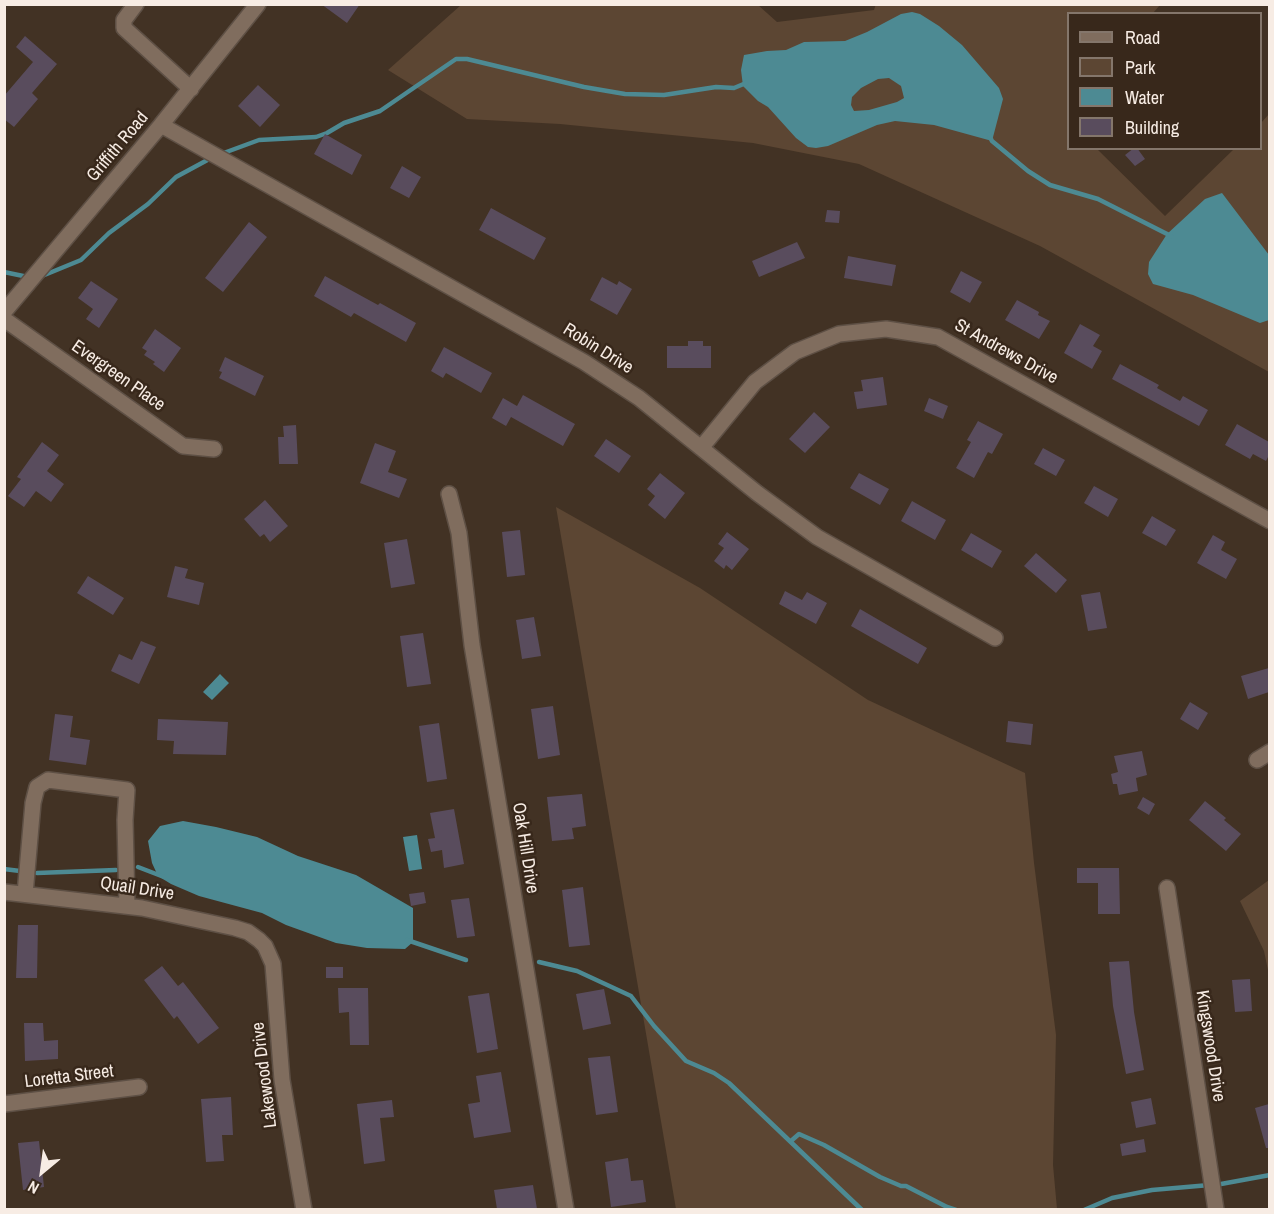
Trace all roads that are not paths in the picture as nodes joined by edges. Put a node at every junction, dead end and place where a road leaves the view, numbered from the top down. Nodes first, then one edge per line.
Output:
1 (136, 4) edge
2 (258, 4) edge
3 (191, 89) junction
4 (161, 125) junction
5 (4, 312) edge
6 (4, 319) edge
7 (701, 448) junction
8 (214, 449) dead end
9 (449, 494) dead end
10 (1269, 521) edge
11 (994, 638) dead end
12 (1167, 888) dead end
13 (4, 892) edge
14 (25, 894) junction
15 (127, 906) junction
16 (259, 940) joint
17 (139, 1088) dead end
18 (4, 1104) edge
19 (304, 1209) edge
20 (566, 1209) edge
21 (1216, 1209) edge

1 - 3 street
2 - 3 street, Griffith Road
3 - 4 street, Griffith Road
4 - 5 street, Griffith Road
4 - 7 street, Robin Drive
6 - 8 street, Evergreen Place
7 - 10 street, St Andrews Drive
7 - 11 street, Robin Drive
9 - 20 street, Oak Hill Drive
12 - 21 street, Kingswood Drive
13 - 14 street, Quail Drive
14 - 15 street, Quail Drive
14 - 15 street
15 - 16 street, Quail Drive
16 - 19 street, Lakewood Drive
17 - 18 street, Loretta Street

